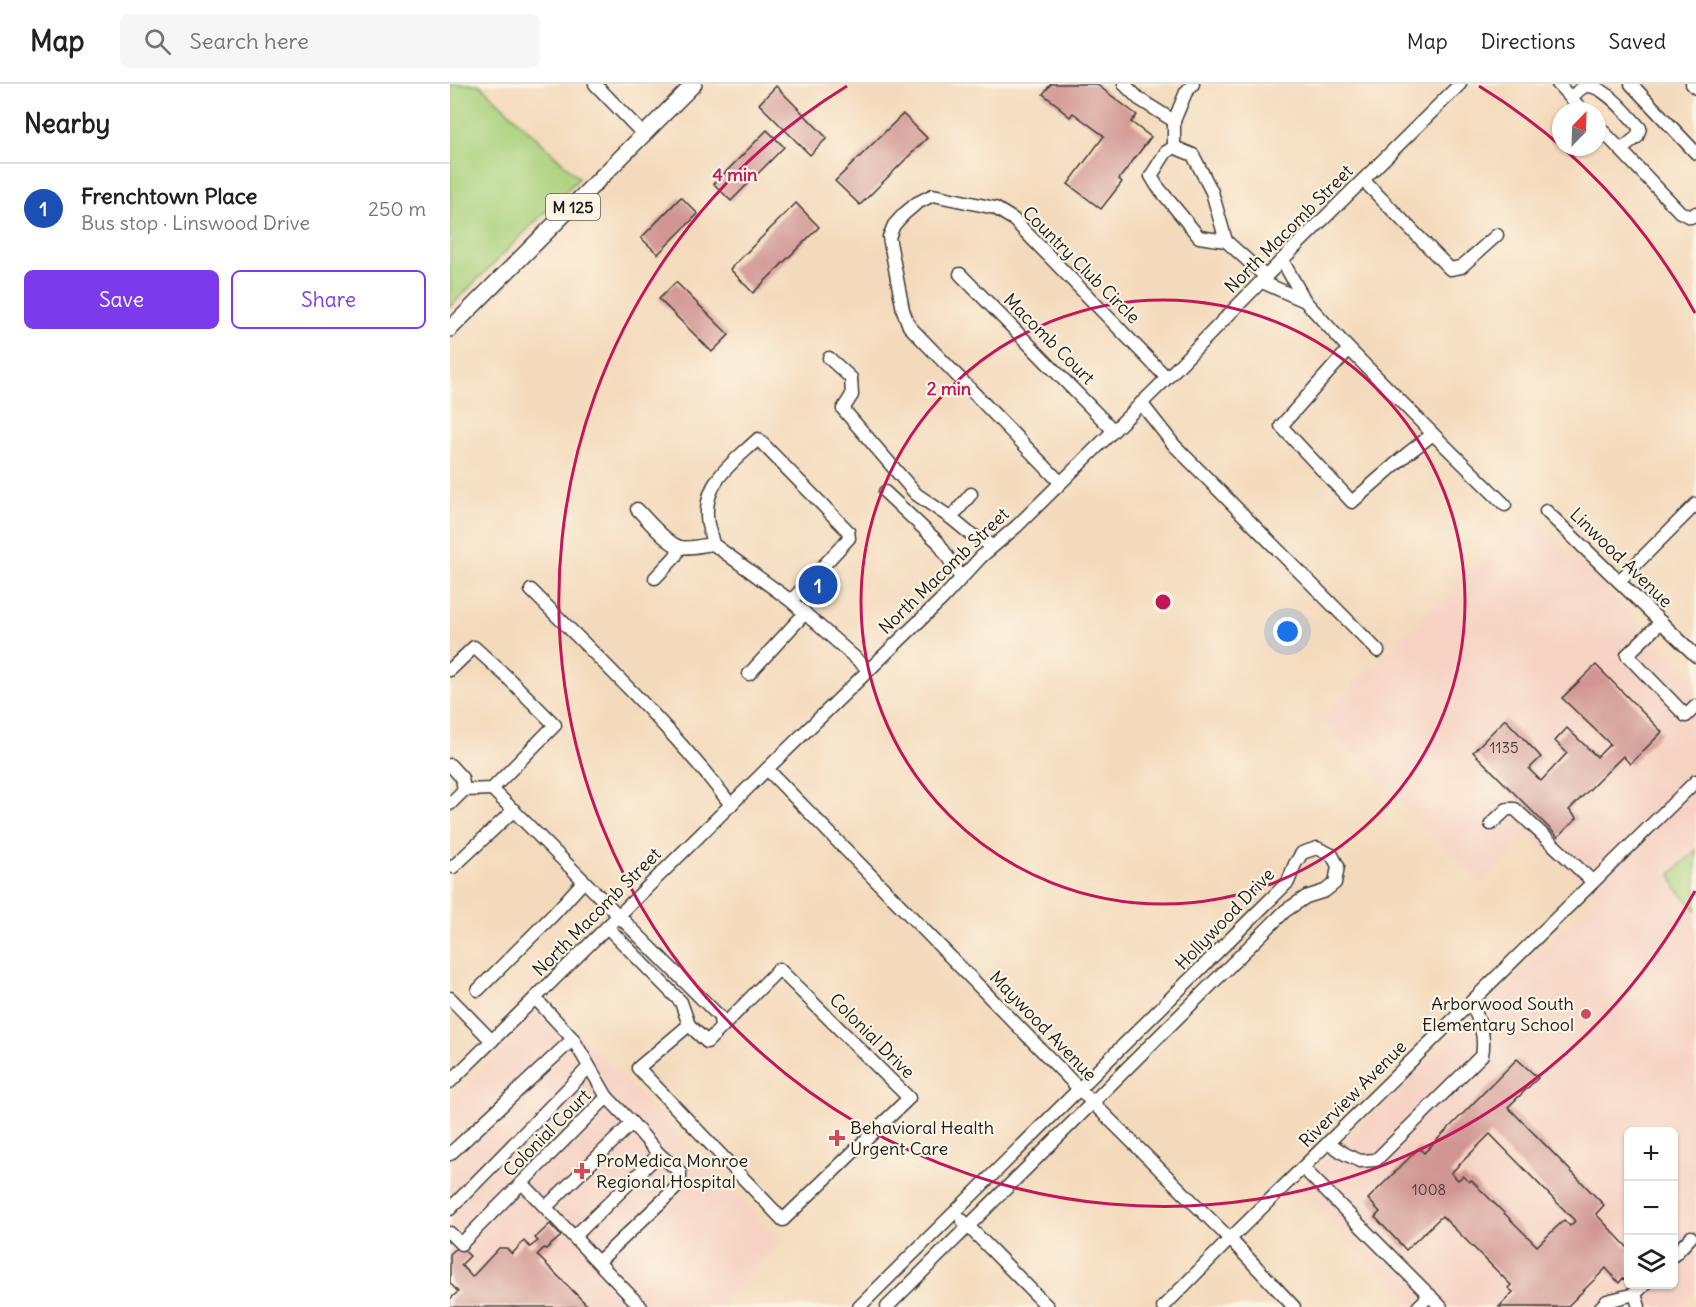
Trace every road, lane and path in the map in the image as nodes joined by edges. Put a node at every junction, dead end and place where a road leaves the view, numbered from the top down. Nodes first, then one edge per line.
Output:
1 (595, 84) edge
2 (694, 84) edge
3 (1124, 84) edge
4 (1460, 84) edge
5 (1558, 84) edge
6 (1631, 84) edge
7 (1692, 84) edge
8 (1186, 87) edge
9 (1696, 88) edge
10 (1571, 98) junction
11 (1575, 102) edge
12 (1174, 122) junction
13 (1606, 134) edge
14 (644, 135) junction
15 (1174, 147) junction
16 (1621, 150) junction
17 (1696, 153) edge
18 (1363, 180) junction
19 (1696, 213) edge
20 (1497, 235) dead end
21 (1226, 241) junction
22 (1282, 260) junction
23 (960, 274) dead end
24 (1264, 279) junction
25 (1305, 301) junction
26 (450, 329) edge
27 (1349, 349) junction
28 (829, 358) dead end
29 (1167, 378) junction
30 (1141, 403) junction
31 (1113, 430) junction
32 (1433, 434) junction
33 (1060, 482) junction
34 (885, 492) dead end
35 (971, 494) dead end
36 (1696, 504) edge
37 (1505, 505) dead end
38 (638, 510) dead end
39 (1546, 511) dead end
40 (951, 518) junction
41 (713, 544) junction
42 (993, 546) junction
43 (680, 547) junction
44 (655, 578) dead end
45 (962, 578) junction
46 (1618, 581) junction
47 (531, 590) dead end
48 (791, 601) junction
49 (805, 613) junction
50 (1660, 622) junction
51 (1378, 651) dead end
52 (1696, 656) edge
53 (450, 670) edge
54 (869, 670) junction
55 (749, 674) dead end
56 (1696, 706) edge
57 (450, 765) edge
58 (767, 769) junction
59 (1696, 781) edge
60 (492, 789) junction
61 (464, 790) junction
62 (450, 804) edge
63 (731, 805) junction
64 (514, 810) junction
65 (1491, 824) dead end
66 (453, 867) dead end
67 (584, 881) junction
68 (1593, 882) junction
69 (619, 915) junction
70 (607, 927) junction
71 (478, 990) dead end
72 (450, 998) edge
73 (535, 998) junction
74 (1471, 1002) junction
75 (689, 1025) junction
76 (721, 1028) junction
77 (573, 1039) junction
78 (492, 1041) junction
79 (589, 1067) junction
80 (450, 1082) edge
81 (1080, 1089) junction
82 (608, 1097) junction
83 (1093, 1103) junction
84 (632, 1123) junction
85 (1329, 1143) junction
86 (659, 1154) junction
87 (450, 1155) edge
88 (1303, 1168) junction
89 (522, 1183) junction
90 (546, 1208) junction
91 (450, 1209) edge
92 (955, 1212) junction
93 (967, 1226) junction
94 (450, 1233) edge
95 (574, 1237) junction
96 (1691, 1237) dead end
97 (1230, 1239) junction
98 (1678, 1251) edge
99 (598, 1262) junction
100 (1640, 1289) edge
101 (1635, 1294) junction
102 (1430, 1295) junction
103 (641, 1307) edge
104 (859, 1307) edge
105 (886, 1307) edge
106 (1048, 1307) edge
107 (1163, 1307) edge
108 (1294, 1307) edge
109 (1418, 1307) edge
110 (1442, 1307) edge
111 (1600, 1307) edge
112 (1640, 1307) edge

1 - 14 street
2 - 14 main road, M 125
3 - 12 street
4 - 18 street, North Macomb Street
5 - 10 street
6 - 17 street
7 - 9 street
8 - 12 street
10 - 11 street
10 - 16 street
12 - 15 street
13 - 16 street
14 - 26 main road, M 125
15 - 21 street
15 - 21 street
16 - 19 street
18 - 20 street
18 - 22 street, North Macomb Street
21 - 24 street
22 - 24 street, North Macomb Street
22 - 25 street
23 - 31 street, Macomb Court
24 - 25 street
24 - 29 street, North Macomb Street
25 - 27 street
27 - 32 street
27 - 32 street
28 - 40 street
29 - 30 street, North Macomb Street
29 - 33 street, Country Club Circle
30 - 31 street, North Macomb Street
30 - 51 street
31 - 33 street, North Macomb Street
32 - 37 street
33 - 42 street, North Macomb Street
34 - 45 street
35 - 40 street
36 - 46 street
38 - 43 street
39 - 46 street, Linwood Avenue
40 - 42 street
41 - 43 street
41 - 48 street
41 - 48 street
42 - 45 street, North Macomb Street
43 - 44 street
45 - 54 street, North Macomb Street
46 - 50 street, Linwood Avenue
47 - 63 street
48 - 49 street
49 - 54 street
49 - 55 street
50 - 52 street, Linwood Avenue
50 - 56 street
53 - 60 street
54 - 58 street, North Macomb Street
57 - 61 street
58 - 63 street, North Macomb Street
58 - 81 street, Maywood Avenue
59 - 68 street, Riverview Avenue
60 - 61 street
60 - 64 street
61 - 62 street
63 - 69 street, North Macomb Street
64 - 66 street
64 - 67 street
65 - 68 street
67 - 69 street
67 - 71 street
68 - 74 street, Riverview Avenue
69 - 70 street, North Macomb Street
69 - 76 street
70 - 73 street, North Macomb Street
70 - 75 street
72 - 78 street
73 - 77 street, Colonial Court
73 - 78 street, North Macomb Street
74 - 85 street, Riverview Avenue
74 - 85 street
75 - 76 street, Colonial Drive
75 - 76 street, Colonial Drive
77 - 79 street, Colonial Court
77 - 87 street
78 - 80 street, North Macomb Street
79 - 82 street, Colonial Court
79 - 91 street
81 - 83 street, Maywood Avenue
81 - 83 street, Hollywood Drive
81 - 92 street, Hollywood Drive
82 - 84 street
82 - 89 street, Colonial Court
83 - 93 street, Hollywood Drive
83 - 97 street, Maywood Avenue
84 - 86 street
84 - 90 street
85 - 88 street, Riverview Avenue
86 - 95 street
86 - 99 street
88 - 97 street, Riverview Avenue
88 - 102 street
89 - 90 street
89 - 94 street, Colonial Court
90 - 95 street
92 - 93 street
92 - 104 street, Hollywood Drive
93 - 105 street, Hollywood Drive
93 - 106 street
95 - 99 street
96 - 98 street
97 - 107 street, Riverview Avenue
97 - 108 street, Maywood Avenue
99 - 103 street
100 - 101 street
101 - 111 street
101 - 112 street
102 - 109 street
102 - 110 street

